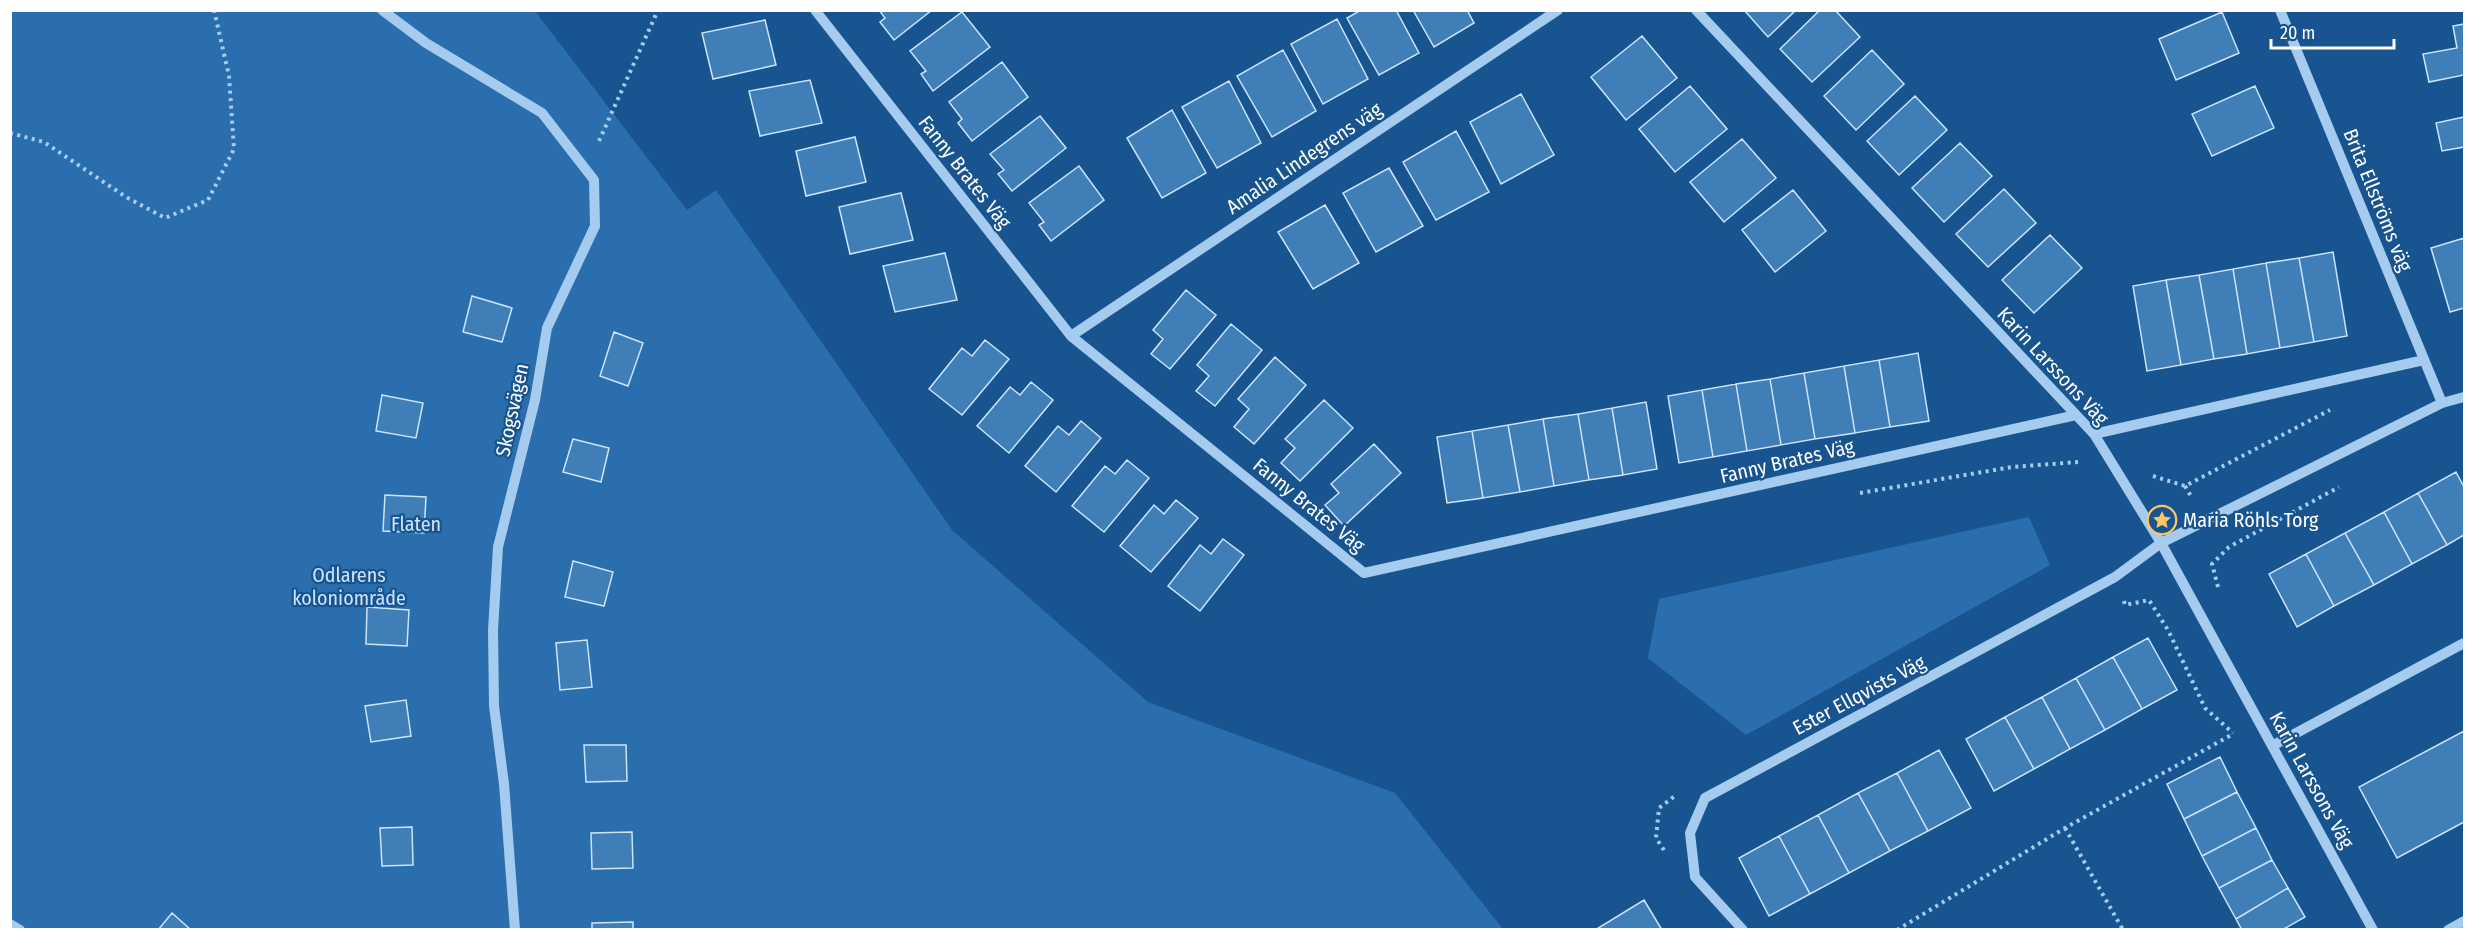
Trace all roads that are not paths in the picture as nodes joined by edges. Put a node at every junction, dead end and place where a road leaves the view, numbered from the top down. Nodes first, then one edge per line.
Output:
1 (382, 10) edge
2 (815, 10) edge
3 (1558, 10) edge
4 (1696, 10) edge
5 (2280, 10) edge
6 (1071, 336) junction
7 (2424, 360) junction
8 (2464, 397) edge
9 (2442, 403) junction
10 (2076, 415) junction
11 (2094, 434) junction
12 (2161, 543) junction
13 (2464, 643) edge
14 (2272, 746) junction
15 (2464, 921) edge
16 (10, 924) edge
17 (20, 930) edge
18 (515, 930) edge
19 (1743, 930) edge
20 (2373, 930) edge
21 (2448, 930) edge

1 - 18 street, Skogsvägen
2 - 6 street, Fanny Brates Väg
3 - 6 street, Amalia Lindegrens väg
4 - 10 street, Karin Larssons Väg
5 - 7 street, Brita Ellströms väg
6 - 10 street, Fanny Brates Väg
7 - 9 street, Brita Ellströms väg
7 - 11 street
8 - 9 street
9 - 12 street
10 - 11 street, Karin Larssons Väg
11 - 12 street, Karin Larssons Väg
12 - 14 street, Karin Larssons Väg
12 - 19 street, Ester Ellqvists Väg
13 - 14 street
14 - 20 street, Karin Larssons Väg
15 - 21 street
16 - 17 street

